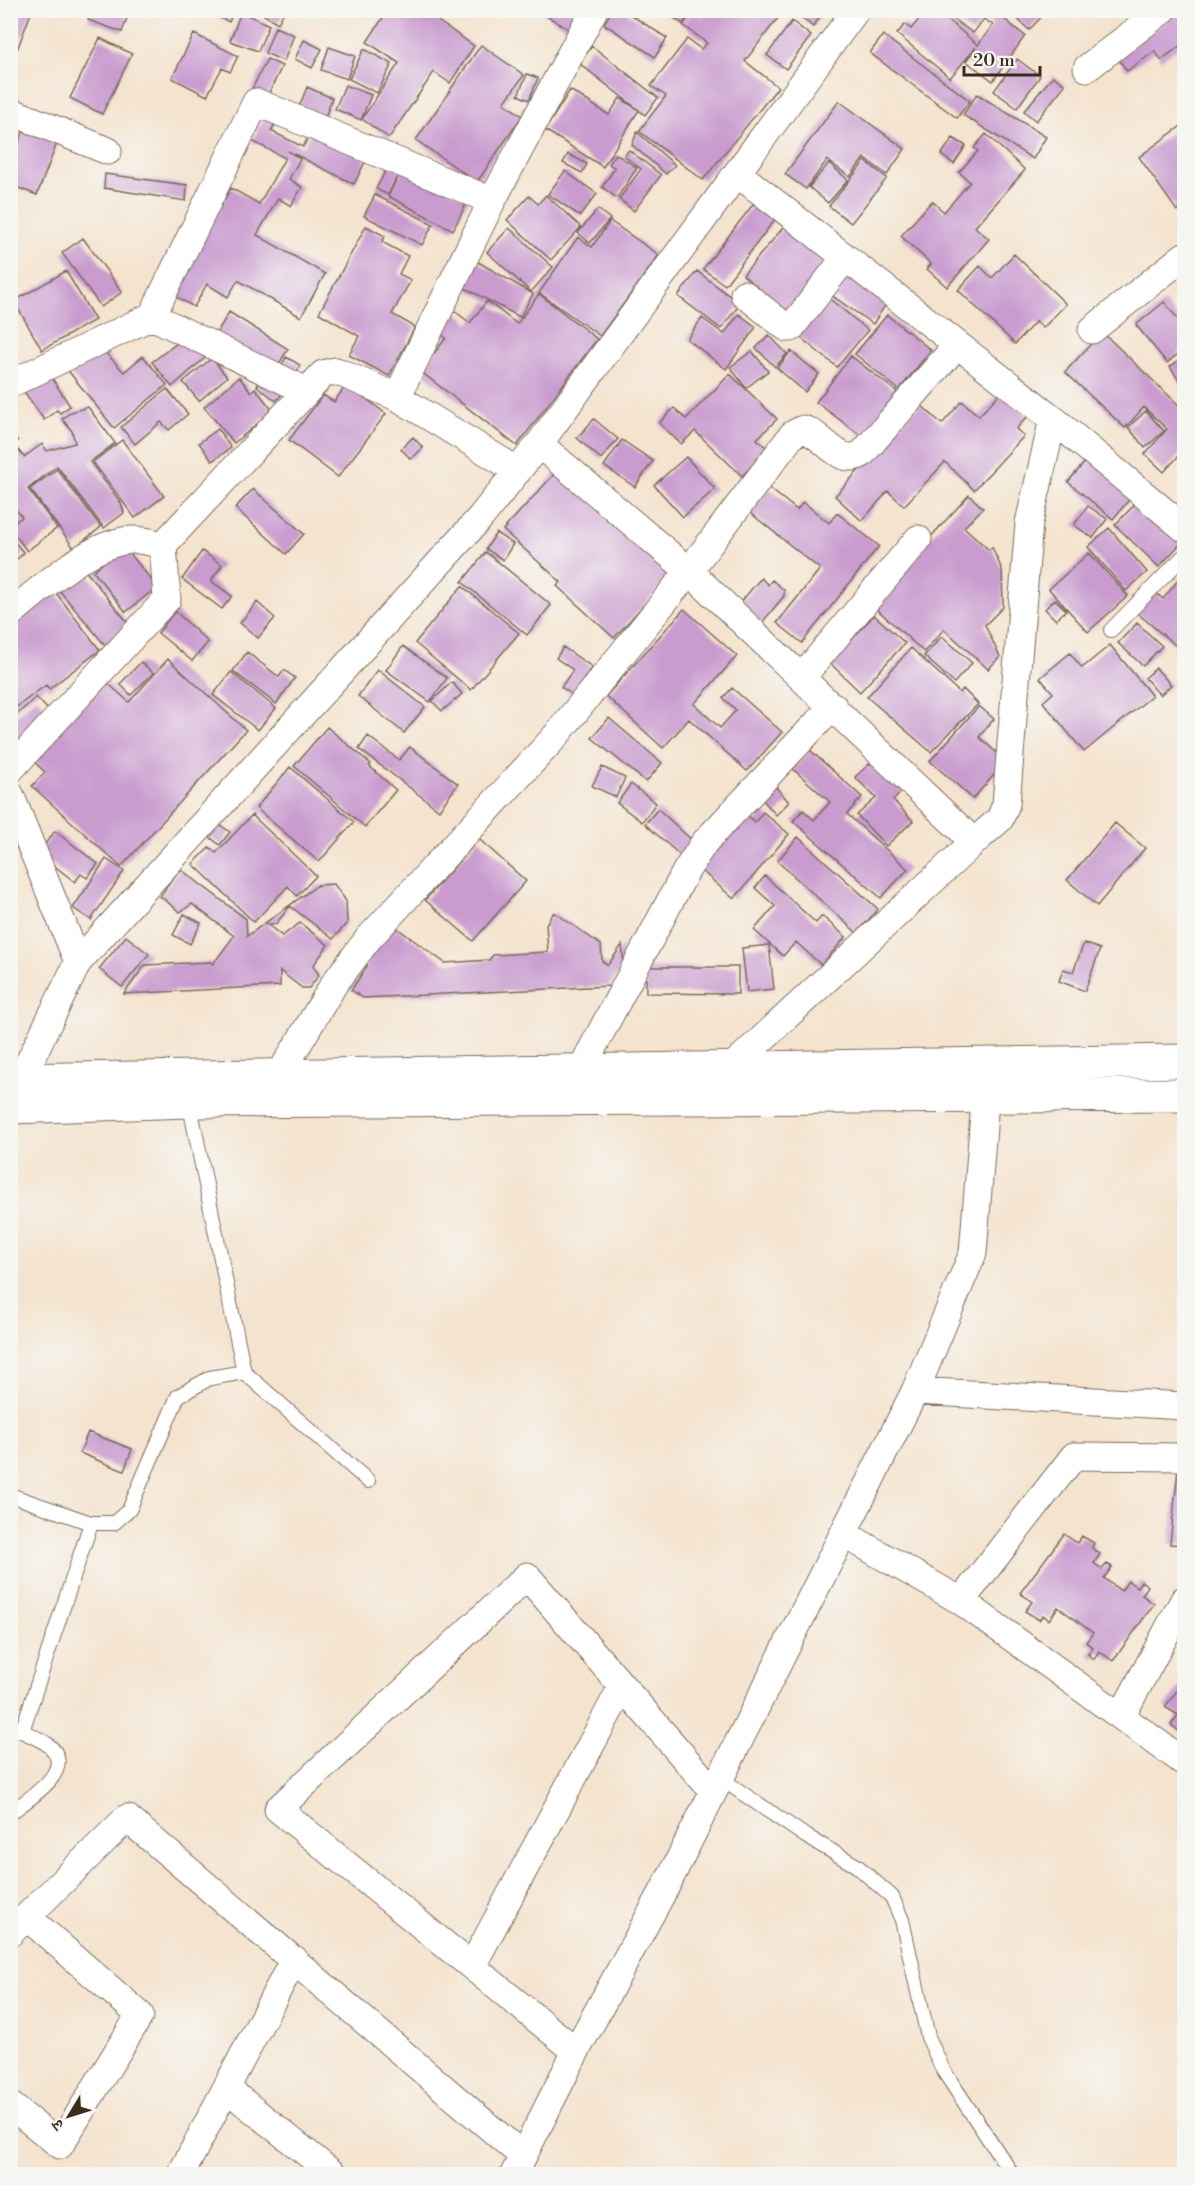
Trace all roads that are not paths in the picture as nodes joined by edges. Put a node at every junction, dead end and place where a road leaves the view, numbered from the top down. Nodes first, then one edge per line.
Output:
1 (594, 10) edge
2 (856, 10) edge
3 (1163, 10) edge
4 (1087, 68) dead end
5 (10, 111) edge
6 (108, 152) dead end
7 (737, 173) junction
8 (492, 201) junction
9 (1185, 256) edge
10 (845, 258) junction
11 (744, 294) dead end
12 (152, 316) junction
13 (1092, 330) dead end
14 (957, 345) junction
15 (10, 384) edge
16 (306, 391) junction
17 (397, 396) junction
18 (1053, 419) junction
19 (539, 444) junction
20 (518, 471) junction
21 (1185, 528) edge
22 (918, 539) dead end
23 (163, 545) junction
24 (1185, 556) edge
25 (689, 571) junction
26 (10, 614) edge
27 (1111, 630) dead end
28 (802, 677) junction
29 (832, 706) junction
30 (10, 770) edge
31 (10, 794) edge
32 (974, 842) junction
33 (78, 962) junction
34 (1185, 1061) edge
35 (987, 1063) junction
36 (733, 1066) junction
37 (582, 1068) junction
38 (280, 1074) junction
39 (13, 1092) edge
40 (1185, 1095) edge
41 (987, 1096) junction
42 (189, 1101) junction
43 (244, 1372) junction
44 (915, 1391) junction
45 (1185, 1406) edge
46 (1185, 1457) edge
47 (368, 1481) dead end
48 (10, 1496) edge
49 (91, 1523) junction
50 (844, 1534) junction
51 (1185, 1600) edge
52 (961, 1601) junction
53 (622, 1687) junction
54 (1122, 1715) junction
55 (16, 1730) edge
56 (1185, 1762) edge
57 (716, 1784) junction
58 (10, 1813) edge
59 (19, 1925) edge
60 (294, 1959) junction
61 (472, 1966) junction
62 (576, 2051) junction
63 (226, 2088) junction
64 (10, 2105) edge
65 (518, 2165) edge
66 (181, 2175) edge
67 (333, 2175) edge
68 (1012, 2175) edge

1 - 8 street
2 - 7 street
3 - 4 street
5 - 6 street
7 - 10 street
7 - 19 street
8 - 12 street
8 - 17 street
9 - 13 street
10 - 11 street
10 - 14 street
12 - 15 street
12 - 16 street
14 - 18 street
14 - 25 street
16 - 17 street
16 - 23 street
17 - 20 street
18 - 21 street
18 - 32 street
19 - 20 street
19 - 25 street
20 - 33 street
22 - 28 street
23 - 26 street
23 - 30 street
24 - 27 lane
25 - 28 street
25 - 38 street
28 - 29 street
29 - 32 street
29 - 37 street
31 - 33 street
32 - 36 street
33 - 39 street
34 - 35 main road
35 - 36 main road
35 - 41 street
36 - 37 main road
37 - 38 main road
38 - 39 main road
39 - 42 main road
40 - 41 main road
41 - 42 main road
41 - 44 street
42 - 43 lane
43 - 47 lane
43 - 49 lane
44 - 45 street
44 - 50 street
46 - 52 street
48 - 49 lane
49 - 55 lane
50 - 52 street
50 - 57 street
51 - 54 street
52 - 54 street
53 - 57 street
53 - 61 street
53 - 61 street
54 - 56 street
55 - 58 lane
57 - 62 street
57 - 68 lane
59 - 60 street
59 - 64 street
60 - 63 street
60 - 65 street
61 - 62 street
62 - 65 street
63 - 66 street
63 - 67 street

